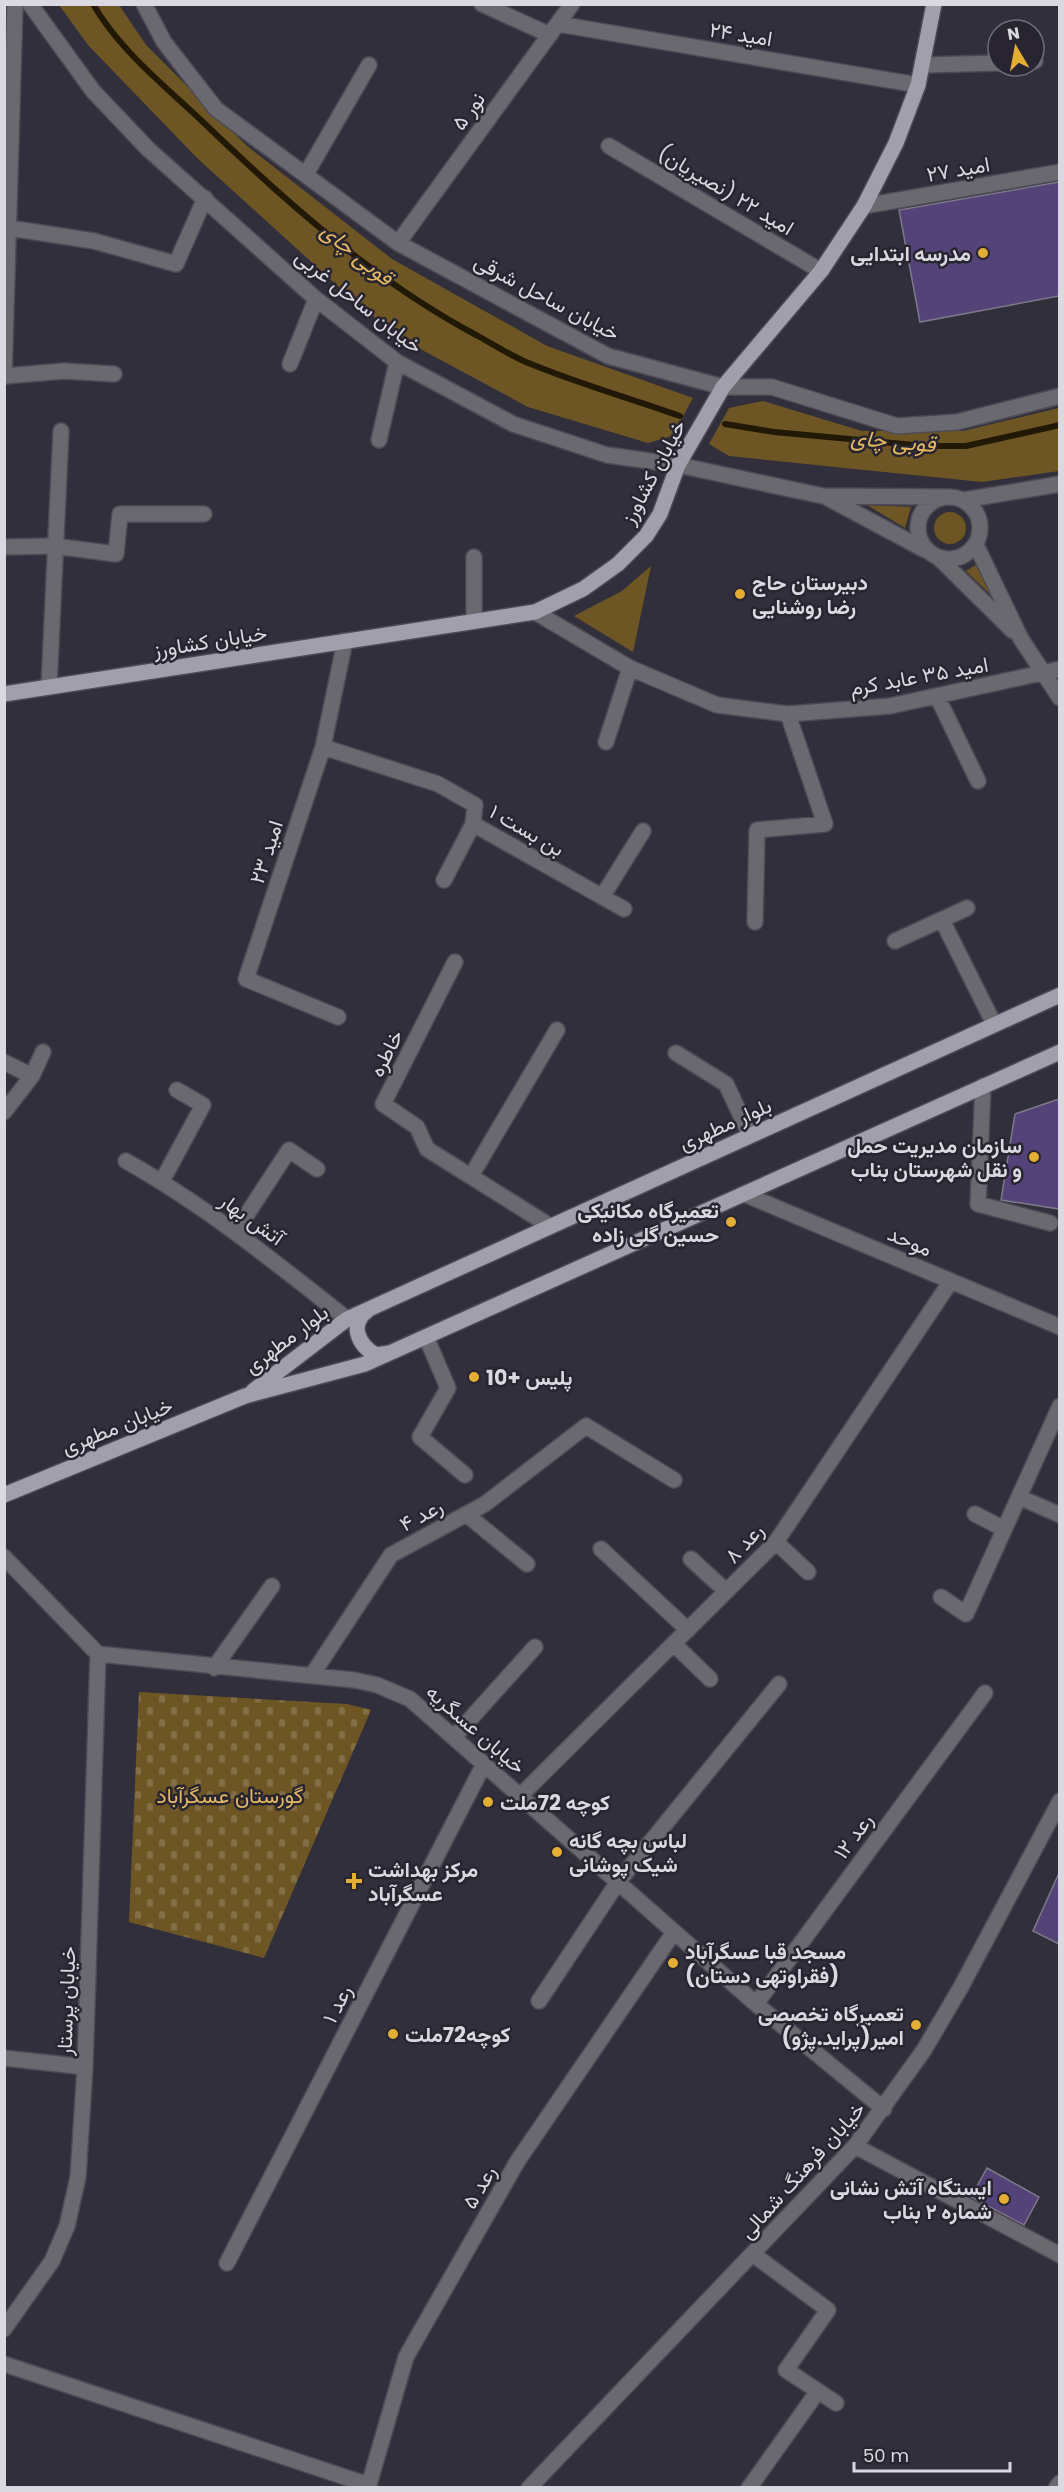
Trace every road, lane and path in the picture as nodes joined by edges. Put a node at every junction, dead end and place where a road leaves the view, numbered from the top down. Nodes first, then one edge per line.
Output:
1 (15, 4) edge
2 (30, 4) edge
3 (144, 4) edge
4 (482, 4) edge
5 (572, 4) edge
6 (934, 4) edge
7 (554, 30) junction
8 (986, 63) edge
9 (369, 65) dead end
10 (924, 65) junction
11 (918, 85) junction
12 (609, 146) dead end
13 (6, 171) edge
14 (1059, 172) edge
15 (306, 174) junction
16 (205, 198) junction
17 (864, 206) junction
18 (9, 228) junction
19 (399, 243) junction
20 (821, 271) junction
21 (316, 299) junction
22 (397, 362) junction
23 (290, 364) dead end
24 (114, 374) dead end
25 (5, 376) edge
26 (723, 387) junction
27 (1059, 396) edge
28 (61, 432) dead end
29 (379, 440) dead end
30 (678, 465) junction
31 (1059, 484) edge
32 (823, 496) junction
33 (944, 497) junction
34 (964, 500) junction
35 (204, 514) dead end
36 (976, 545) junction
37 (54, 546) junction
38 (4, 548) edge
39 (925, 550) junction
40 (474, 557) dead end
41 (939, 558) junction
42 (535, 612) junction
43 (474, 621) junction
44 (1021, 639) junction
45 (345, 641) junction
46 (630, 668) junction
47 (1059, 669) edge
48 (1044, 674) junction
49 (49, 687) junction
50 (4, 694) edge
51 (937, 696) junction
52 (1059, 698) edge
53 (788, 714) junction
54 (606, 742) dead end
55 (323, 747) junction
56 (978, 781) dead end
57 (472, 824) junction
58 (643, 831) dead end
59 (444, 880) dead end
60 (602, 897) junction
61 (967, 908) dead end
62 (624, 909) dead end
63 (942, 920) junction
64 (755, 922) dead end
65 (895, 941) dead end
66 (455, 962) dead end
67 (1059, 995) edge
68 (338, 1017) dead end
69 (994, 1024) junction
70 (557, 1030) dead end
71 (43, 1052) dead end
72 (1059, 1052) edge
73 (676, 1053) dead end
74 (4, 1062) edge
75 (32, 1076) junction
76 (983, 1086) junction
77 (177, 1090) dead end
78 (4, 1112) edge
79 (750, 1135) junction
80 (126, 1161) dead end
81 (317, 1169) dead end
82 (471, 1176) junction
83 (162, 1181) junction
84 (744, 1194) junction
85 (1050, 1223) dead end
86 (550, 1226) junction
87 (236, 1231) junction
88 (951, 1281) junction
89 (372, 1307) junction
90 (347, 1318) junction
91 (1059, 1327) edge
92 (426, 1337) junction
93 (393, 1352) junction
94 (246, 1396) junction
95 (1059, 1406) edge
96 (465, 1475) dead end
97 (674, 1480) dead end
98 (4, 1495) edge
99 (1019, 1497) junction
100 (466, 1514) junction
101 (975, 1514) dead end
102 (1059, 1515) edge
103 (1004, 1529) junction
104 (776, 1542) junction
105 (601, 1549) dead end
106 (4, 1557) edge
107 (692, 1559) dead end
108 (527, 1564) dead end
109 (808, 1572) dead end
110 (272, 1586) dead end
111 (726, 1592) junction
112 (941, 1597) dead end
113 (688, 1630) junction
114 (674, 1644) junction
115 (535, 1647) dead end
116 (98, 1654) junction
117 (214, 1668) junction
118 (312, 1675) junction
119 (710, 1679) dead end
120 (778, 1684) dead end
121 (985, 1693) dead end
122 (454, 1737) junction
123 (484, 1764) junction
124 (520, 1796) junction
125 (1059, 1801) edge
126 (618, 1882) junction
127 (674, 1932) junction
128 (539, 2001) dead end
129 (756, 2004) junction
130 (4, 2058) edge
131 (85, 2067) junction
132 (884, 2109) junction
133 (855, 2146) junction
134 (754, 2255) junction
135 (1059, 2255) edge
136 (228, 2263) dead end
137 (4, 2329) edge
138 (4, 2364) edge
139 (818, 2391) junction
140 (836, 2403) dead end
141 (1059, 2483) edge
142 (369, 2486) edge
143 (529, 2487) edge
144 (749, 2487) edge
145 (1056, 2487) edge

1 - 13 street
2 - 16 street, خیابان ساحل غربی
3 - 15 street, خیابان ساحل شرقی
4 - 7 street
5 - 7 street, نور ۵
6 - 10 main road, خیابان کشاورز
7 - 11 street, امید ۲۴
7 - 19 street, نور ۵
8 - 10 street
9 - 15 street
10 - 11 main road, خیابان کشاورز
11 - 17 main road, خیابان کشاورز
12 - 20 street, امید ۲۲ (نصیریان)
13 - 18 street
14 - 17 street, امید ۲۷
15 - 19 street, خیابان ساحل شرقی
16 - 18 street
16 - 21 street, خیابان ساحل غربی
17 - 20 main road, خیابان کشاورز
18 - 25 street
19 - 26 street, خیابان ساحل شرقی
20 - 26 main road, خیابان کشاورز
21 - 22 street, خیابان ساحل غربی
21 - 23 street
22 - 29 street
22 - 30 street, خیابان ساحل غربی
24 - 25 street
26 - 27 street, خیابان ساحل شرقی
26 - 30 main road, خیابان کشاورز
28 - 37 street
30 - 32 street, خیابان ساحل غربی
30 - 42 main road, خیابان کشاورز
31 - 34 street
32 - 33 street, خیابان ساحل غربی
32 - 39 street, خیابان ساحل غربی
33 - 34 street
33 - 39 street
34 - 36 street
35 - 37 street
36 - 41 street
36 - 44 street
37 - 38 street
37 - 49 street
39 - 41 street
40 - 43 street
41 - 44 street
42 - 43 main road, خیابان کشاورز
42 - 46 street, امید ۳۵ عابد کرم
43 - 45 main road, خیابان کشاورز
44 - 48 street
45 - 49 main road, خیابان کشاورز
45 - 55 street, امید ۲۳
46 - 53 street, امید ۳۵ عابد کرم
46 - 54 street
47 - 48 street, امید ۳۵ عابد کرم
48 - 51 street, امید ۳۵ عابد کرم
48 - 52 street
49 - 50 main road, خیابان کشاورز
51 - 53 street, امید ۳۵ عابد کرم
51 - 56 street
53 - 64 street
55 - 57 street, بن بست ۱
55 - 68 street, امید ۲۳
57 - 59 street
57 - 60 street, بن بست ۱
58 - 60 street
60 - 62 street, بن بست ۱
61 - 63 street
63 - 65 street
63 - 69 street
66 - 82 street, خاطره
67 - 69 main road, بلوار مطهری
69 - 79 main road, بلوار مطهری
70 - 82 street
71 - 75 street
72 - 76 main road, بلوار مطهری
73 - 79 street
74 - 75 street
75 - 78 street
76 - 84 main road, بلوار مطهری
76 - 85 street
77 - 83 street
79 - 86 main road, بلوار مطهری
80 - 83 street, آتش بهار
81 - 87 street
82 - 86 street, خاطره
83 - 87 street, آتش بهار
84 - 88 street, موحد
84 - 92 main road, بلوار مطهری
86 - 89 main road, بلوار مطهری
87 - 90 street, آتش بهار
88 - 91 street, موحد
88 - 104 street, رعد ۸
89 - 90 main road, بلوار مطهری
89 - 93 main road
90 - 94 main road, بلوار مطهری
92 - 93 main road, بلوار مطهری
92 - 96 street
93 - 94 main road, بلوار مطهری
94 - 98 main road, خیابان مطهری
95 - 99 street
97 - 100 street, رعد ۴
99 - 102 street
99 - 103 street
100 - 108 street
100 - 118 street, رعد ۴
101 - 103 street
103 - 112 street
104 - 109 street
104 - 111 street, رعد ۸
105 - 113 street
106 - 116 street
107 - 111 street
110 - 117 street
111 - 113 street, رعد ۸
113 - 114 street, رعد ۸
114 - 119 street
114 - 124 street, رعد ۸
115 - 122 street
116 - 117 street, خیابان عسگریه
116 - 131 street, خیابان پرستار
117 - 118 street, خیابان عسگریه
118 - 122 street, خیابان عسگریه
120 - 126 street
121 - 129 street, رعد ۱۲
122 - 123 street, خیابان عسگریه
123 - 124 street, خیابان عسگریه
123 - 136 street, رعد ۱
124 - 126 street, خیابان عسگریه
125 - 132 street, خیابان فرهنگ شمالی
126 - 127 street, خیابان عسگریه
126 - 128 street
127 - 129 street, خیابان عسگریه
127 - 142 street, رعد ۵
129 - 132 street, خیابان عسگریه
130 - 131 street
131 - 137 street, خیابان پرستار
132 - 133 street, خیابان فرهنگ شمالی
133 - 134 street, خیابان فرهنگ شمالی
133 - 135 street
134 - 139 street
134 - 143 street, خیابان فرهنگ شمالی
138 - 142 street
139 - 140 street
139 - 144 street
141 - 145 street

